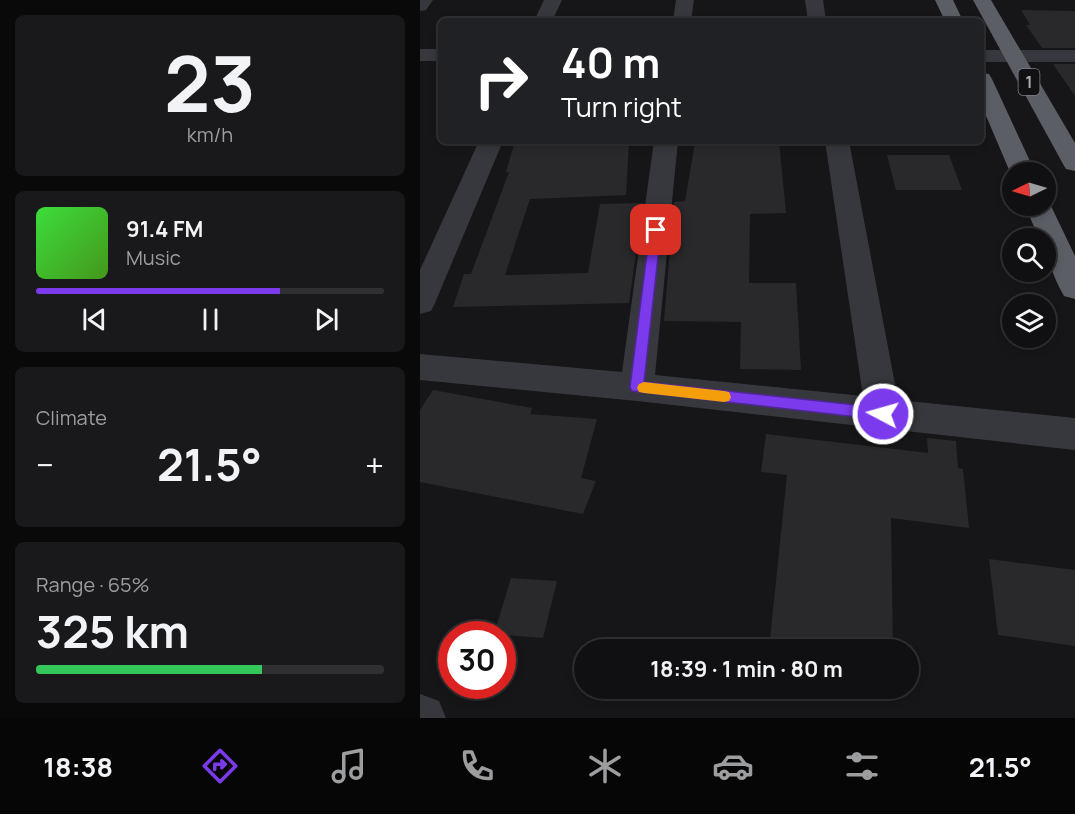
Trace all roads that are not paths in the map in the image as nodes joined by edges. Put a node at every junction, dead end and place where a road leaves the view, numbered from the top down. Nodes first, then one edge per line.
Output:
1 (424, 0) edge
2 (553, 0) edge
3 (685, 0) edge
4 (814, 0) edge
5 (944, 0) edge
6 (982, 0) edge
7 (420, 6) edge
8 (544, 18) edge
9 (682, 18) edge
10 (817, 18) edge
11 (953, 18) edge
12 (420, 55) edge
13 (438, 55) edge
14 (984, 56) edge
15 (1014, 56) junction
16 (1075, 56) edge
17 (984, 86) edge
18 (489, 144) edge
19 (666, 144) edge
20 (838, 144) edge
21 (1018, 162) edge
22 (1075, 165) edge
23 (1043, 216) edge
24 (1075, 288) edge
25 (420, 303) edge
26 (420, 367) edge
27 (637, 387) junction
28 (883, 414) junction
29 (1075, 434) edge

1 - 7 street
2 - 8 street
3 - 9 street
4 - 10 street
5 - 11 highway
6 - 15 highway, 1
12 - 13 street
14 - 15 street
15 - 16 street
15 - 22 highway, 1
17 - 21 highway
18 - 25 street
19 - 27 street
20 - 28 street
23 - 24 highway
26 - 27 street
27 - 28 street
28 - 29 street

